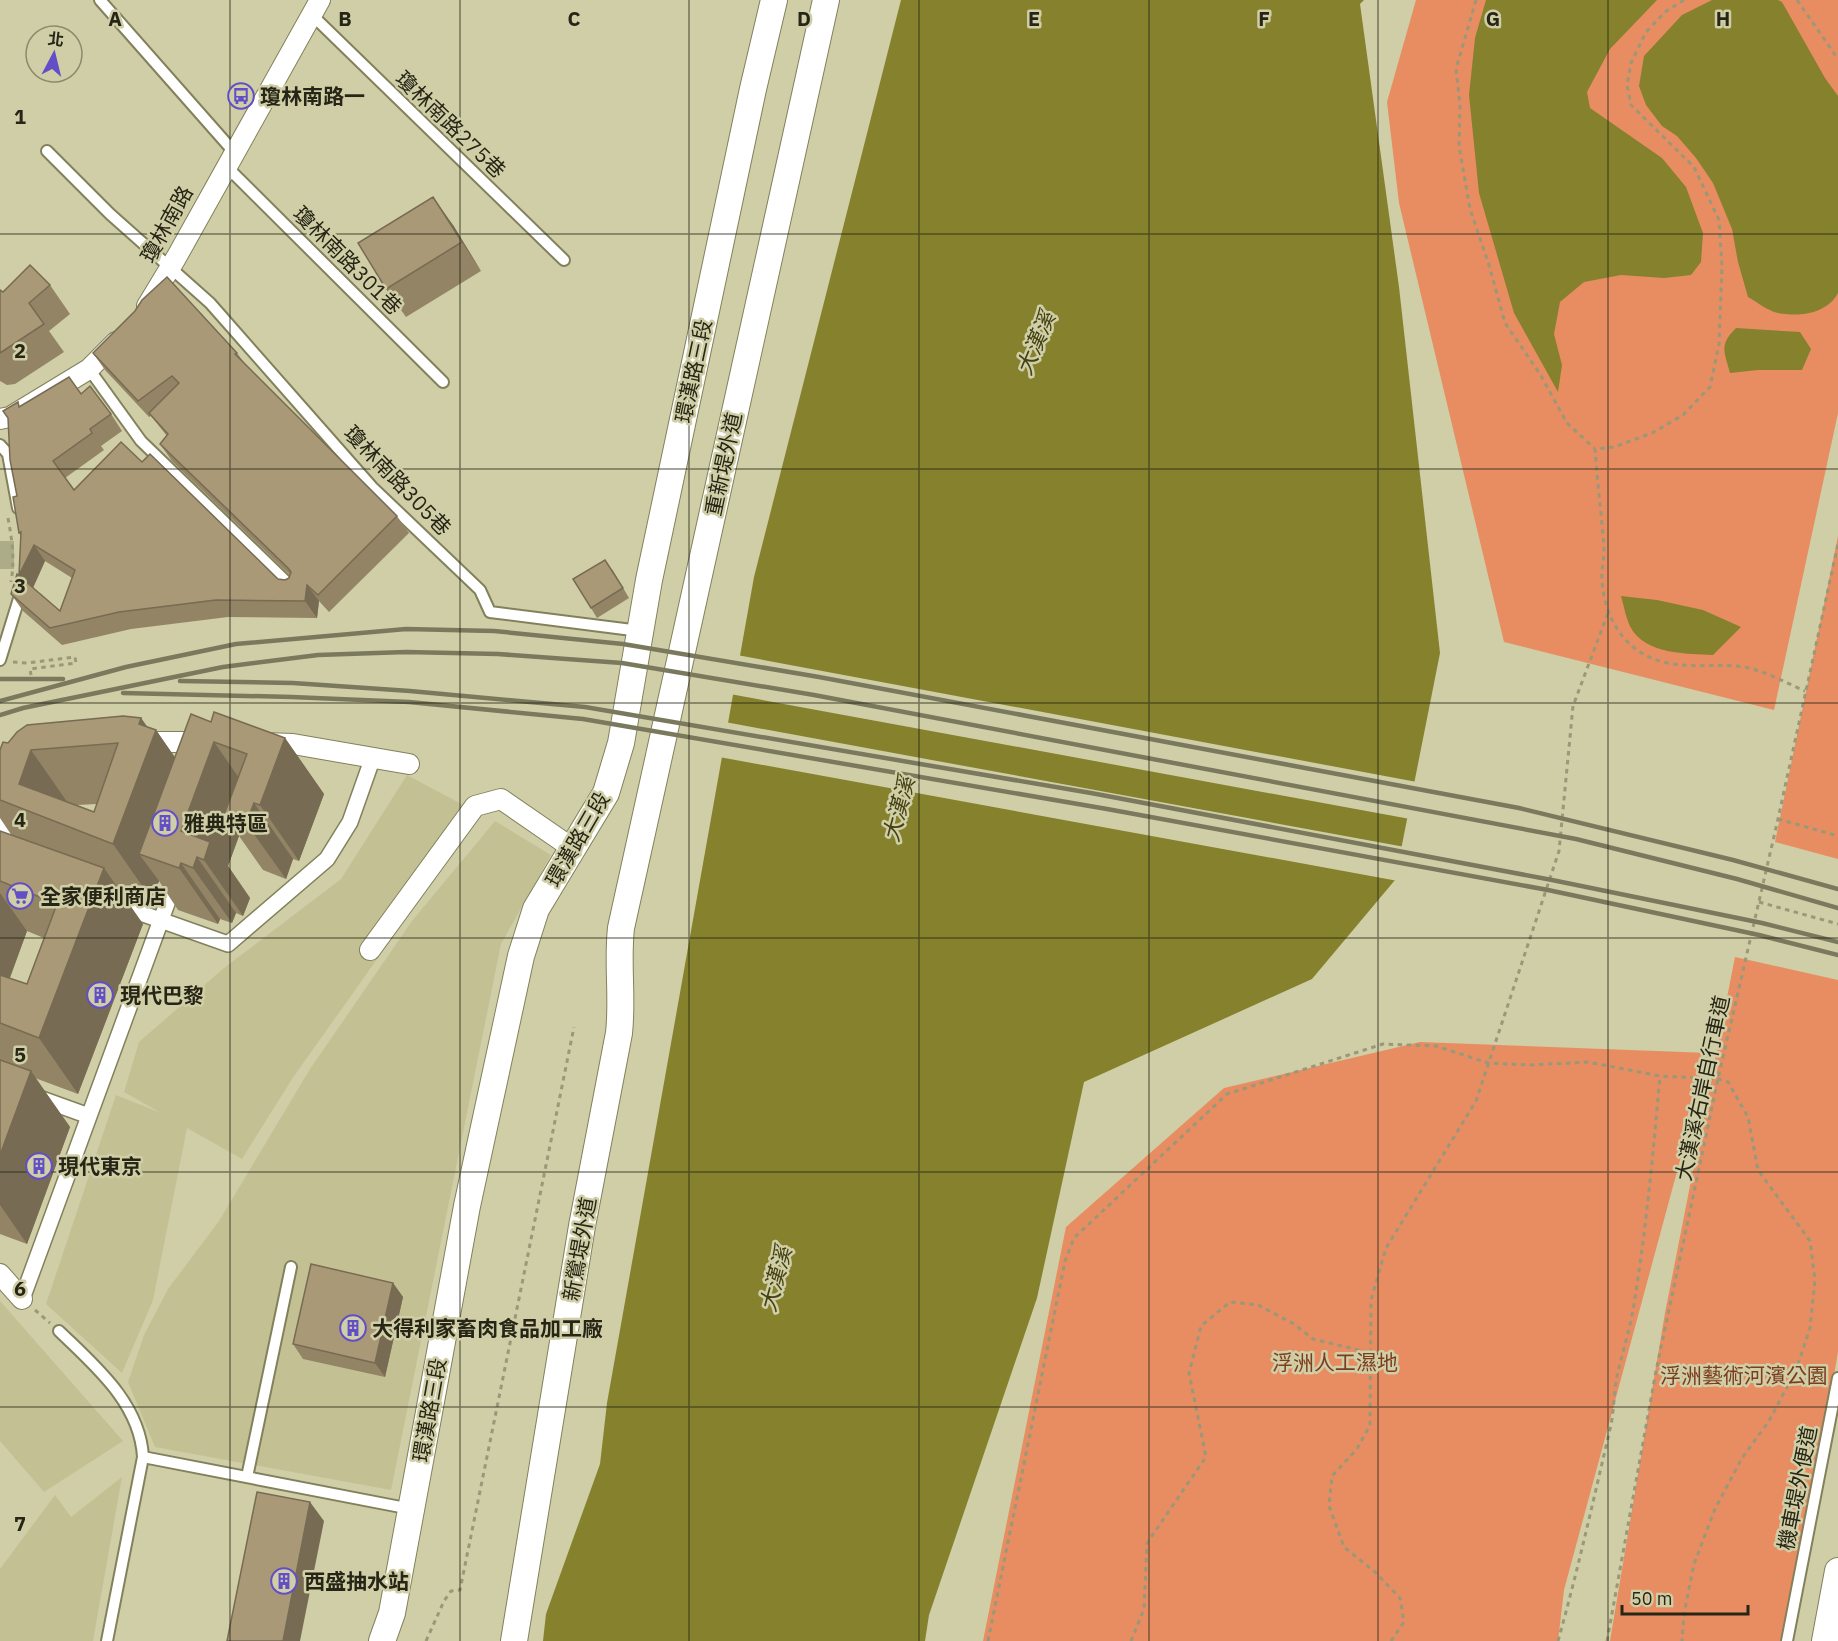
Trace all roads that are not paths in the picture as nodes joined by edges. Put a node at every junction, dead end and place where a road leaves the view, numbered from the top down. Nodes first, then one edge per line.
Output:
1 (100, 0) edge
2 (774, 0) edge
3 (825, 0) edge
4 (316, 7) edge
5 (47, 151) dead end
6 (230, 159) junction
7 (564, 260) dead end
8 (170, 268) junction
9 (89, 369) junction
10 (443, 382) dead end
11 (0, 418) edge
12 (0, 445) edge
13 (19, 519) edge
14 (22, 583) edge
15 (295, 590) edge
16 (640, 631) junction
17 (0, 660) edge
18 (119, 746) edge
19 (373, 757) junction
20 (409, 764) dead end
21 (20, 782) edge
22 (0, 838) edge
23 (572, 848) junction
24 (180, 868) edge
25 (104, 900) dead end
26 (160, 921) junction
27 (621, 928) joint
28 (370, 950) dead end
29 (0, 1084) edge
30 (89, 1116) junction
31 (291, 1267) dead end
32 (0, 1274) edge
33 (22, 1299) joint
34 (59, 1331) road end
35 (1838, 1378) edge
36 (143, 1457) junction
37 (247, 1477) junction
38 (411, 1509) junction
39 (1838, 1571) edge
40 (107, 1641) edge
41 (382, 1641) edge
42 (514, 1641) edge
43 (1787, 1641) edge
44 (1825, 1641) edge

1 - 6 lane, 瓊林南路301巷
2 - 16 street, 環漢路三段
3 - 27 street, 重新堤外道
4 - 6 street, 瓊林南路
4 - 7 lane, 瓊林南路275巷
5 - 8 lane
6 - 8 street, 瓊林南路
6 - 10 lane, 瓊林南路301巷
8 - 9 street, 瓊林南路
8 - 16 lane, 瓊林南路305巷
9 - 11 street, 瓊林南路
9 - 15 lane
12 - 13 lane
14 - 17 lane
16 - 23 street, 環漢路三段
18 - 19 street
19 - 20 street
19 - 26 street
21 - 22 street
23 - 28 street
23 - 38 street, 環漢路三段
24 - 26 street
25 - 26 street
26 - 30 street
27 - 42 street, 新鶯堤外道
29 - 30 street
30 - 33 street
31 - 37 lane
32 - 33 street
34 - 36 lane
35 - 43 lane, 機車堤外便道
36 - 37 lane
36 - 40 lane
37 - 38 lane
38 - 41 street, 環漢路三段
39 - 44 street

